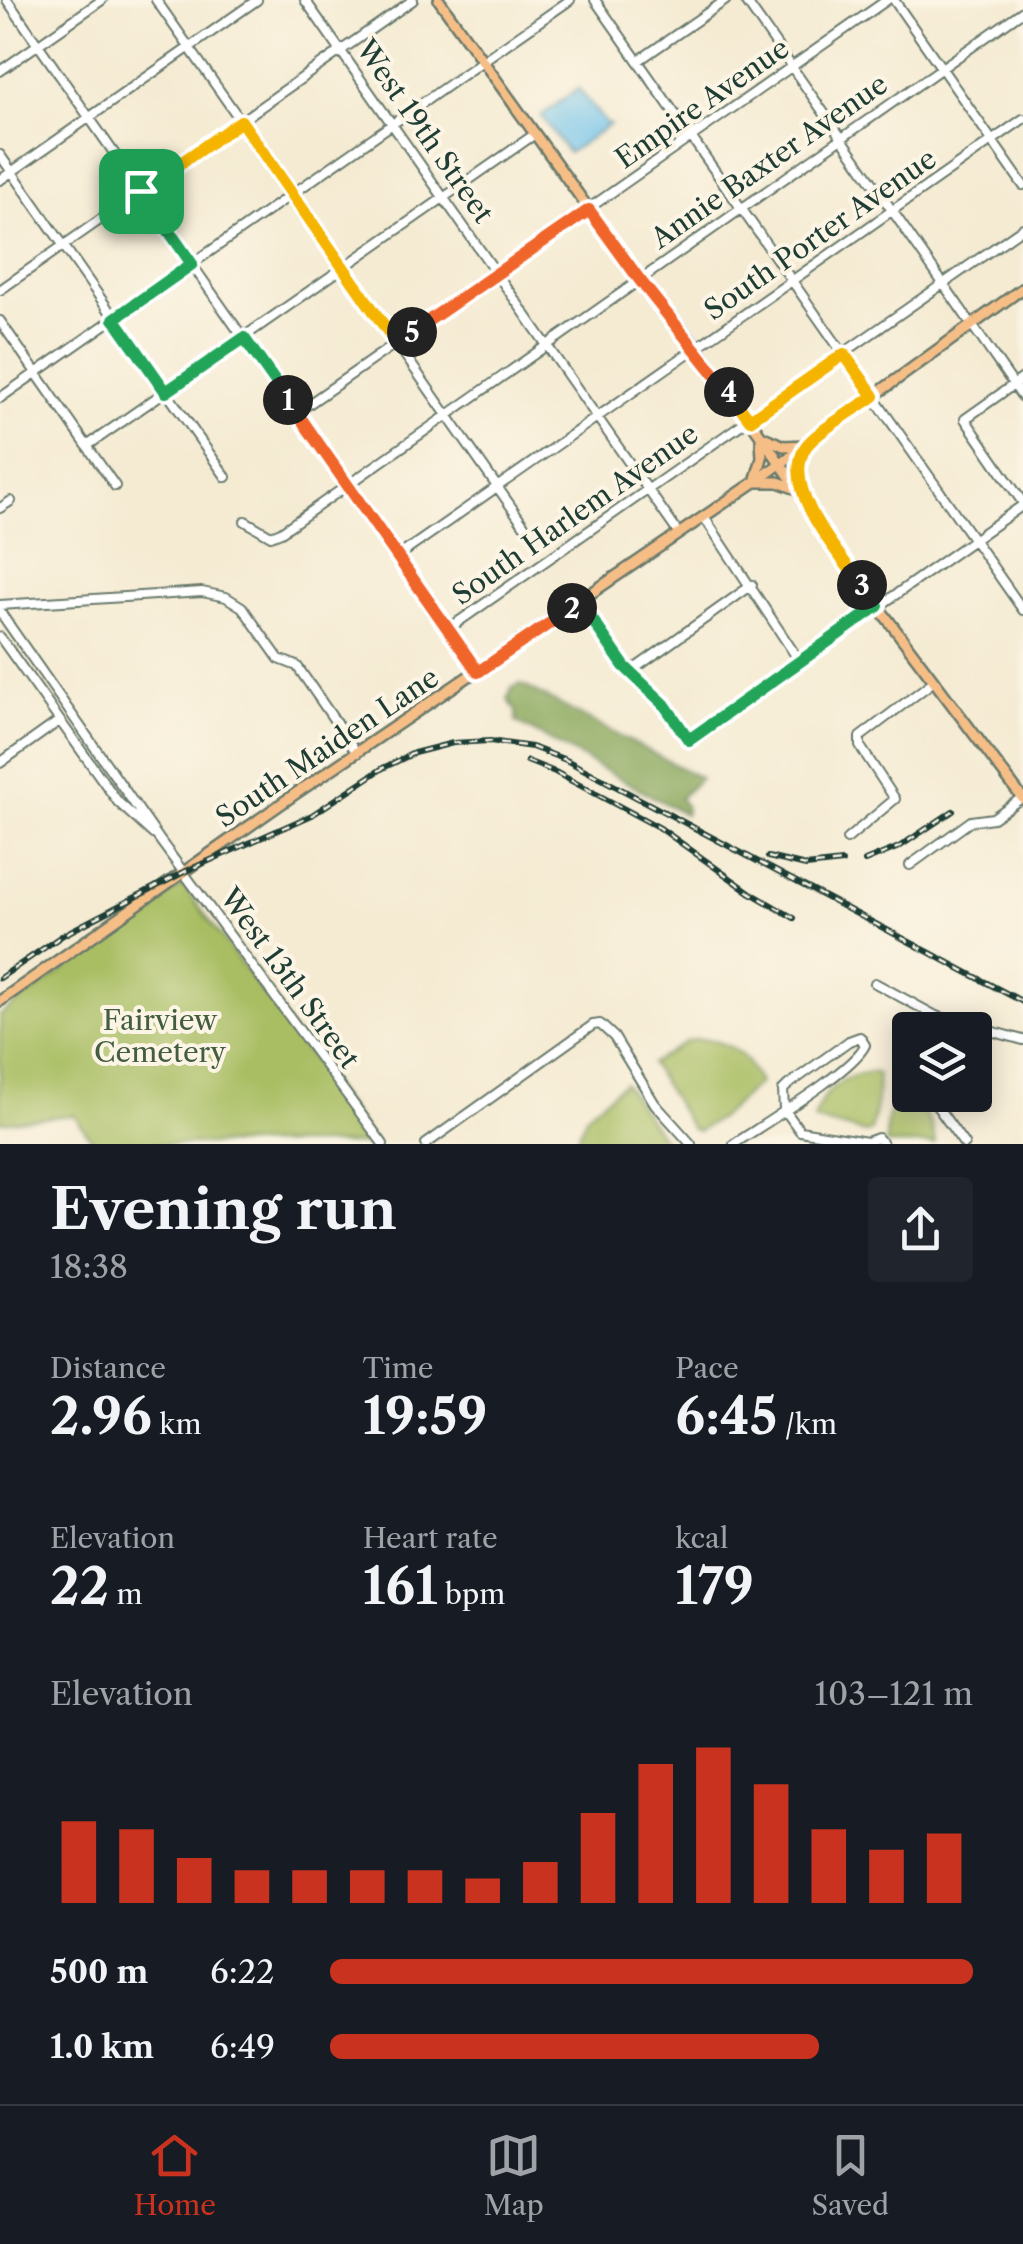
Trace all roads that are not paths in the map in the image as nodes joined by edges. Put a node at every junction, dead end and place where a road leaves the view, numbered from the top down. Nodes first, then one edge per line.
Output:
1 (7, 0) edge
2 (102, 0) edge
3 (156, 0) edge
4 (257, 0) edge
5 (305, 0) edge
6 (413, 0) edge
7 (439, 0) edge
8 (570, 0) edge
9 (595, 0) edge
10 (726, 0) edge
11 (745, 0) edge
12 (890, 0) edge
13 (1023, 10) edge
14 (38, 45) junction
15 (189, 47) junction
16 (341, 50) junction
17 (482, 60) junction
18 (638, 61) junction
19 (792, 66) junction
20 (941, 68) junction
21 (0, 72) edge
22 (89, 117) junction
23 (1023, 120) edge
24 (241, 121) junction
25 (392, 124) junction
26 (535, 134) junction
27 (691, 137) junction
28 (841, 138) junction
29 (992, 141) junction
30 (0, 155) edge
31 (12, 172) junction
32 (0, 180) edge
33 (1023, 185) edge
34 (141, 191) junction
35 (292, 194) junction
36 (444, 197) junction
37 (741, 208) junction
38 (589, 210) junction
39 (893, 210) junction
40 (1023, 228) edge
41 (63, 246) junction
42 (192, 264) junction
43 (344, 268) junction
44 (497, 273) junction
45 (639, 279) junction
46 (792, 280) junction
47 (944, 283) junction
48 (1023, 288) edge
49 (0, 290) edge
50 (114, 319) junction
51 (0, 322) edge
52 (972, 324) junction
53 (244, 338) junction
54 (396, 343) junction
55 (546, 344) junction
56 (696, 348) junction
57 (844, 354) junction
58 (36, 373) junction
59 (1023, 378) edge
60 (1014, 384) junction
61 (166, 392) junction
62 (874, 396) junction
63 (0, 398) edge
64 (1023, 398) edge
65 (296, 413) junction
66 (446, 414) junction
67 (598, 416) junction
68 (750, 420) junction
69 (761, 436) junction
70 (807, 444) junction
71 (88, 446) junction
72 (780, 464) junction
73 (226, 478) dead end
74 (755, 482) junction
75 (346, 485) junction
76 (116, 486) dead end
77 (497, 487) junction
78 (648, 488) junction
79 (800, 492) junction
80 (12, 500) dead end
81 (1023, 504) edge
82 (0, 508) edge
83 (704, 517) junction
84 (244, 520) dead end
85 (524, 525) dead end
86 (680, 534) junction
87 (974, 540) junction
88 (397, 556) junction
89 (752, 585) junction
90 (580, 602) junction
91 (878, 606) junction
92 (0, 608) edge
93 (1023, 610) edge
94 (4, 626) edge
95 (448, 629) junction
96 (0, 637) edge
97 (30, 654) junction
98 (17, 662) junction
99 (800, 662) junction
100 (42, 671) junction
101 (478, 672) junction
102 (630, 672) junction
103 (30, 679) junction
104 (934, 681) junction
105 (64, 702) junction
106 (52, 710) junction
107 (77, 720) junction
108 (62, 725) junction
109 (357, 753) junction
110 (0, 763) edge
111 (1023, 798) edge
112 (159, 839) junction
113 (847, 839) dead end
114 (910, 865) dead end
115 (184, 872) junction
116 (875, 983) dead end
117 (0, 1000) edge
118 (929, 1012) edge
119 (992, 1031) edge
120 (1023, 1040) edge
121 (784, 1109) junction
122 (940, 1112) edge
123 (869, 1143) edge
124 (383, 1144) edge
125 (426, 1144) edge
126 (690, 1144) edge
127 (734, 1144) edge
128 (883, 1144) edge
129 (964, 1144) edge

1 - 14 street
2 - 14 street
3 - 15 street
4 - 15 street
5 - 16 street, West 19th Street
6 - 16 street
7 - 17 main road
8 - 17 street
9 - 18 street
10 - 18 street
11 - 19 street
12 - 19 street, Empire Avenue
12 - 20 street
13 - 20 street, Annie Baxter Avenue
14 - 21 street
14 - 22 street
15 - 22 street
15 - 24 street
16 - 24 street
16 - 25 street, West 19th Street
17 - 25 street
17 - 26 main road
18 - 27 street
19 - 27 street, Empire Avenue
19 - 28 street
20 - 28 street, Annie Baxter Avenue
20 - 29 street
22 - 31 street
22 - 34 street
23 - 29 street, South Porter Avenue
24 - 34 street
24 - 35 street
25 - 35 street
25 - 36 street, West 19th Street
26 - 36 street
26 - 38 main road
27 - 37 street
27 - 38 street, Empire Avenue
28 - 37 street, Annie Baxter Avenue
28 - 39 street
29 - 33 street
29 - 39 street, South Porter Avenue
30 - 31 street
31 - 32 street
31 - 41 street
34 - 41 street
34 - 42 street
35 - 42 street
35 - 43 street
36 - 43 street
36 - 44 street, West 19th Street
37 - 45 street, Annie Baxter Avenue
37 - 46 street
38 - 44 street, Empire Avenue
38 - 45 main road
39 - 46 street, South Porter Avenue
39 - 47 street
40 - 47 street, South Harlem Avenue
41 - 49 street
41 - 50 street
42 - 50 street
42 - 53 street
43 - 53 street
43 - 54 street
44 - 54 street, Empire Avenue
44 - 55 street, West 19th Street
45 - 55 street, Annie Baxter Avenue
45 - 56 main road
46 - 56 street, South Porter Avenue
46 - 57 street
47 - 52 street
47 - 57 street, South Harlem Avenue
48 - 52 main road, South Maiden Lane
50 - 58 street
50 - 61 street
51 - 58 street
52 - 60 street
52 - 62 main road, South Maiden Lane
53 - 61 street
53 - 65 street
54 - 65 street, Empire Avenue
54 - 66 street
55 - 66 street, Annie Baxter Avenue
55 - 67 street, West 19th Street
56 - 67 street, South Porter Avenue
56 - 68 main road
57 - 62 street
57 - 68 street, South Harlem Avenue
58 - 63 street
58 - 71 street
59 - 60 street
60 - 64 street
60 - 81 street
61 - 71 street
61 - 73 street
62 - 70 main road, South Maiden Lane
62 - 87 street
65 - 75 street
66 - 75 street, Annie Baxter Avenue
66 - 77 street
67 - 77 street, South Porter Avenue
67 - 78 street, West 19th Street
68 - 69 main road
68 - 78 street, South Harlem Avenue
69 - 70 main road
69 - 72 main road
69 - 74 main road
70 - 72 main road, South Maiden Lane
70 - 79 main road
71 - 76 street
72 - 74 main road, South Maiden Lane
72 - 79 main road
74 - 79 main road
74 - 83 main road, South Maiden Lane
75 - 84 street, Annie Baxter Avenue
75 - 88 street
77 - 85 street
77 - 88 street, South Porter Avenue
78 - 86 street, West 19th Street
78 - 95 street, South Harlem Avenue
79 - 91 main road
80 - 82 street
81 - 87 street
83 - 86 main road, South Maiden Lane
83 - 89 street
86 - 90 main road, South Maiden Lane
87 - 91 street
87 - 93 street
88 - 95 street
89 - 99 street
89 - 102 street
90 - 101 main road, South Maiden Lane
90 - 102 street
91 - 99 street
91 - 104 main road
92 - 94 street, West 13th Street
92 - 109 street
94 - 97 street, West 13th Street
95 - 101 street
96 - 98 street, West 13th Street
97 - 98 street
97 - 100 street, West 13th Street
98 - 103 street, West 13th Street
99 - 102 street
100 - 103 street
100 - 105 street, West 13th Street
101 - 109 main road, South Maiden Lane
103 - 106 street, West 13th Street
104 - 111 main road
104 - 113 street
105 - 106 street
105 - 107 street, West 13th Street
106 - 108 street, West 13th Street
107 - 108 street
107 - 112 street, West 13th Street
108 - 110 street
108 - 112 street, West 13th Street
109 - 115 main road, South Maiden Lane
111 - 114 street
112 - 115 street, West 13th Street
115 - 117 main road, South Maiden Lane
115 - 124 street, West 13th Street
116 - 118 street
119 - 120 street
121 - 121 street
121 - 123 street
121 - 127 street
122 - 129 street
123 - 128 street
125 - 126 street

